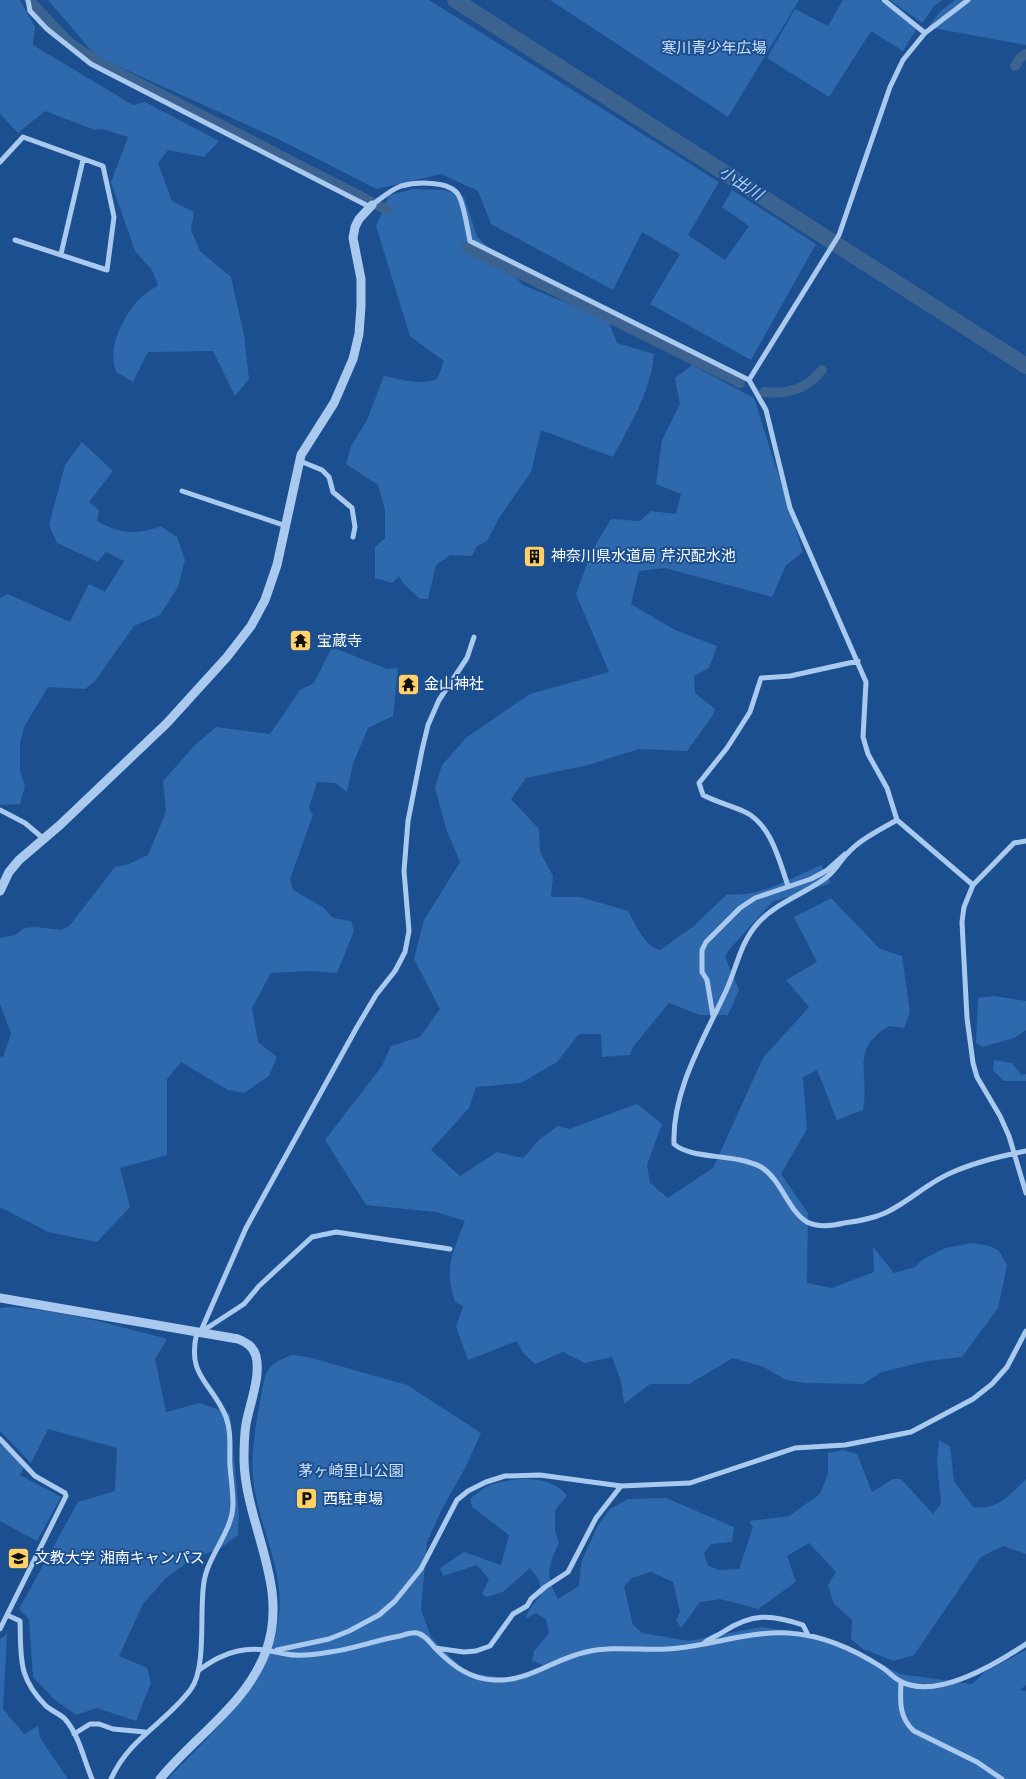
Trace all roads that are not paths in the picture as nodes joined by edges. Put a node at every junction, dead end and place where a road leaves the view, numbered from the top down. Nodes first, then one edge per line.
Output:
1 (884, 0) edge
2 (968, 0) edge
3 (29, 3) edge
4 (925, 33) junction
5 (83, 160) junction
6 (0, 162) edge
7 (373, 205) junction
8 (15, 240) dead end
9 (62, 254) junction
10 (749, 380) junction
11 (300, 460) junction
12 (182, 491) dead end
13 (286, 526) junction
14 (353, 537) dead end
15 (474, 637) dead end
16 (858, 662) junction
17 (0, 810) edge
18 (897, 820) junction
19 (44, 839) junction
20 (1026, 841) edge
21 (847, 853) junction
22 (972, 885) junction
23 (788, 886) junction
24 (0, 891) edge
25 (713, 1017) junction
26 (1026, 1151) edge
27 (1014, 1153) junction
28 (1026, 1193) edge
29 (450, 1249) dead end
30 (0, 1298) edge
31 (1026, 1331) edge
32 (198, 1332) junction
33 (0, 1440) edge
34 (621, 1486) junction
35 (7, 1615) junction
36 (0, 1629) edge
37 (808, 1635) junction
38 (1026, 1644) edge
39 (703, 1645) junction
40 (435, 1648) junction
41 (267, 1649) junction
42 (277, 1650) junction
43 (199, 1670) junction
44 (901, 1682) junction
45 (145, 1732) junction
46 (74, 1734) junction
47 (92, 1779) edge
48 (111, 1779) edge
49 (160, 1779) edge
50 (1002, 1779) edge

1 - 4 street
2 - 4 street
3 - 7 street
4 - 10 street
5 - 6 street
5 - 9 street
5 - 9 street
7 - 10 street
7 - 11 street
8 - 9 street
10 - 16 street
11 - 13 street
11 - 14 street
12 - 13 street
13 - 19 street
15 - 32 street
16 - 18 street
16 - 23 street
17 - 19 street
18 - 21 street
18 - 22 street
19 - 24 street
20 - 22 street
21 - 23 street
21 - 25 street
22 - 27 street
23 - 25 street
25 - 27 street
26 - 27 street
27 - 28 street
29 - 32 street
30 - 32 street
31 - 34 street
32 - 41 street
32 - 43 street
33 - 35 street
34 - 40 street
34 - 42 street
35 - 36 street
35 - 46 street
37 - 39 street
37 - 39 street
37 - 44 street
38 - 44 street
39 - 40 street
40 - 42 street
41 - 42 street
41 - 43 street
41 - 49 street
43 - 45 street
44 - 50 street
45 - 46 street
45 - 48 street
46 - 47 street

